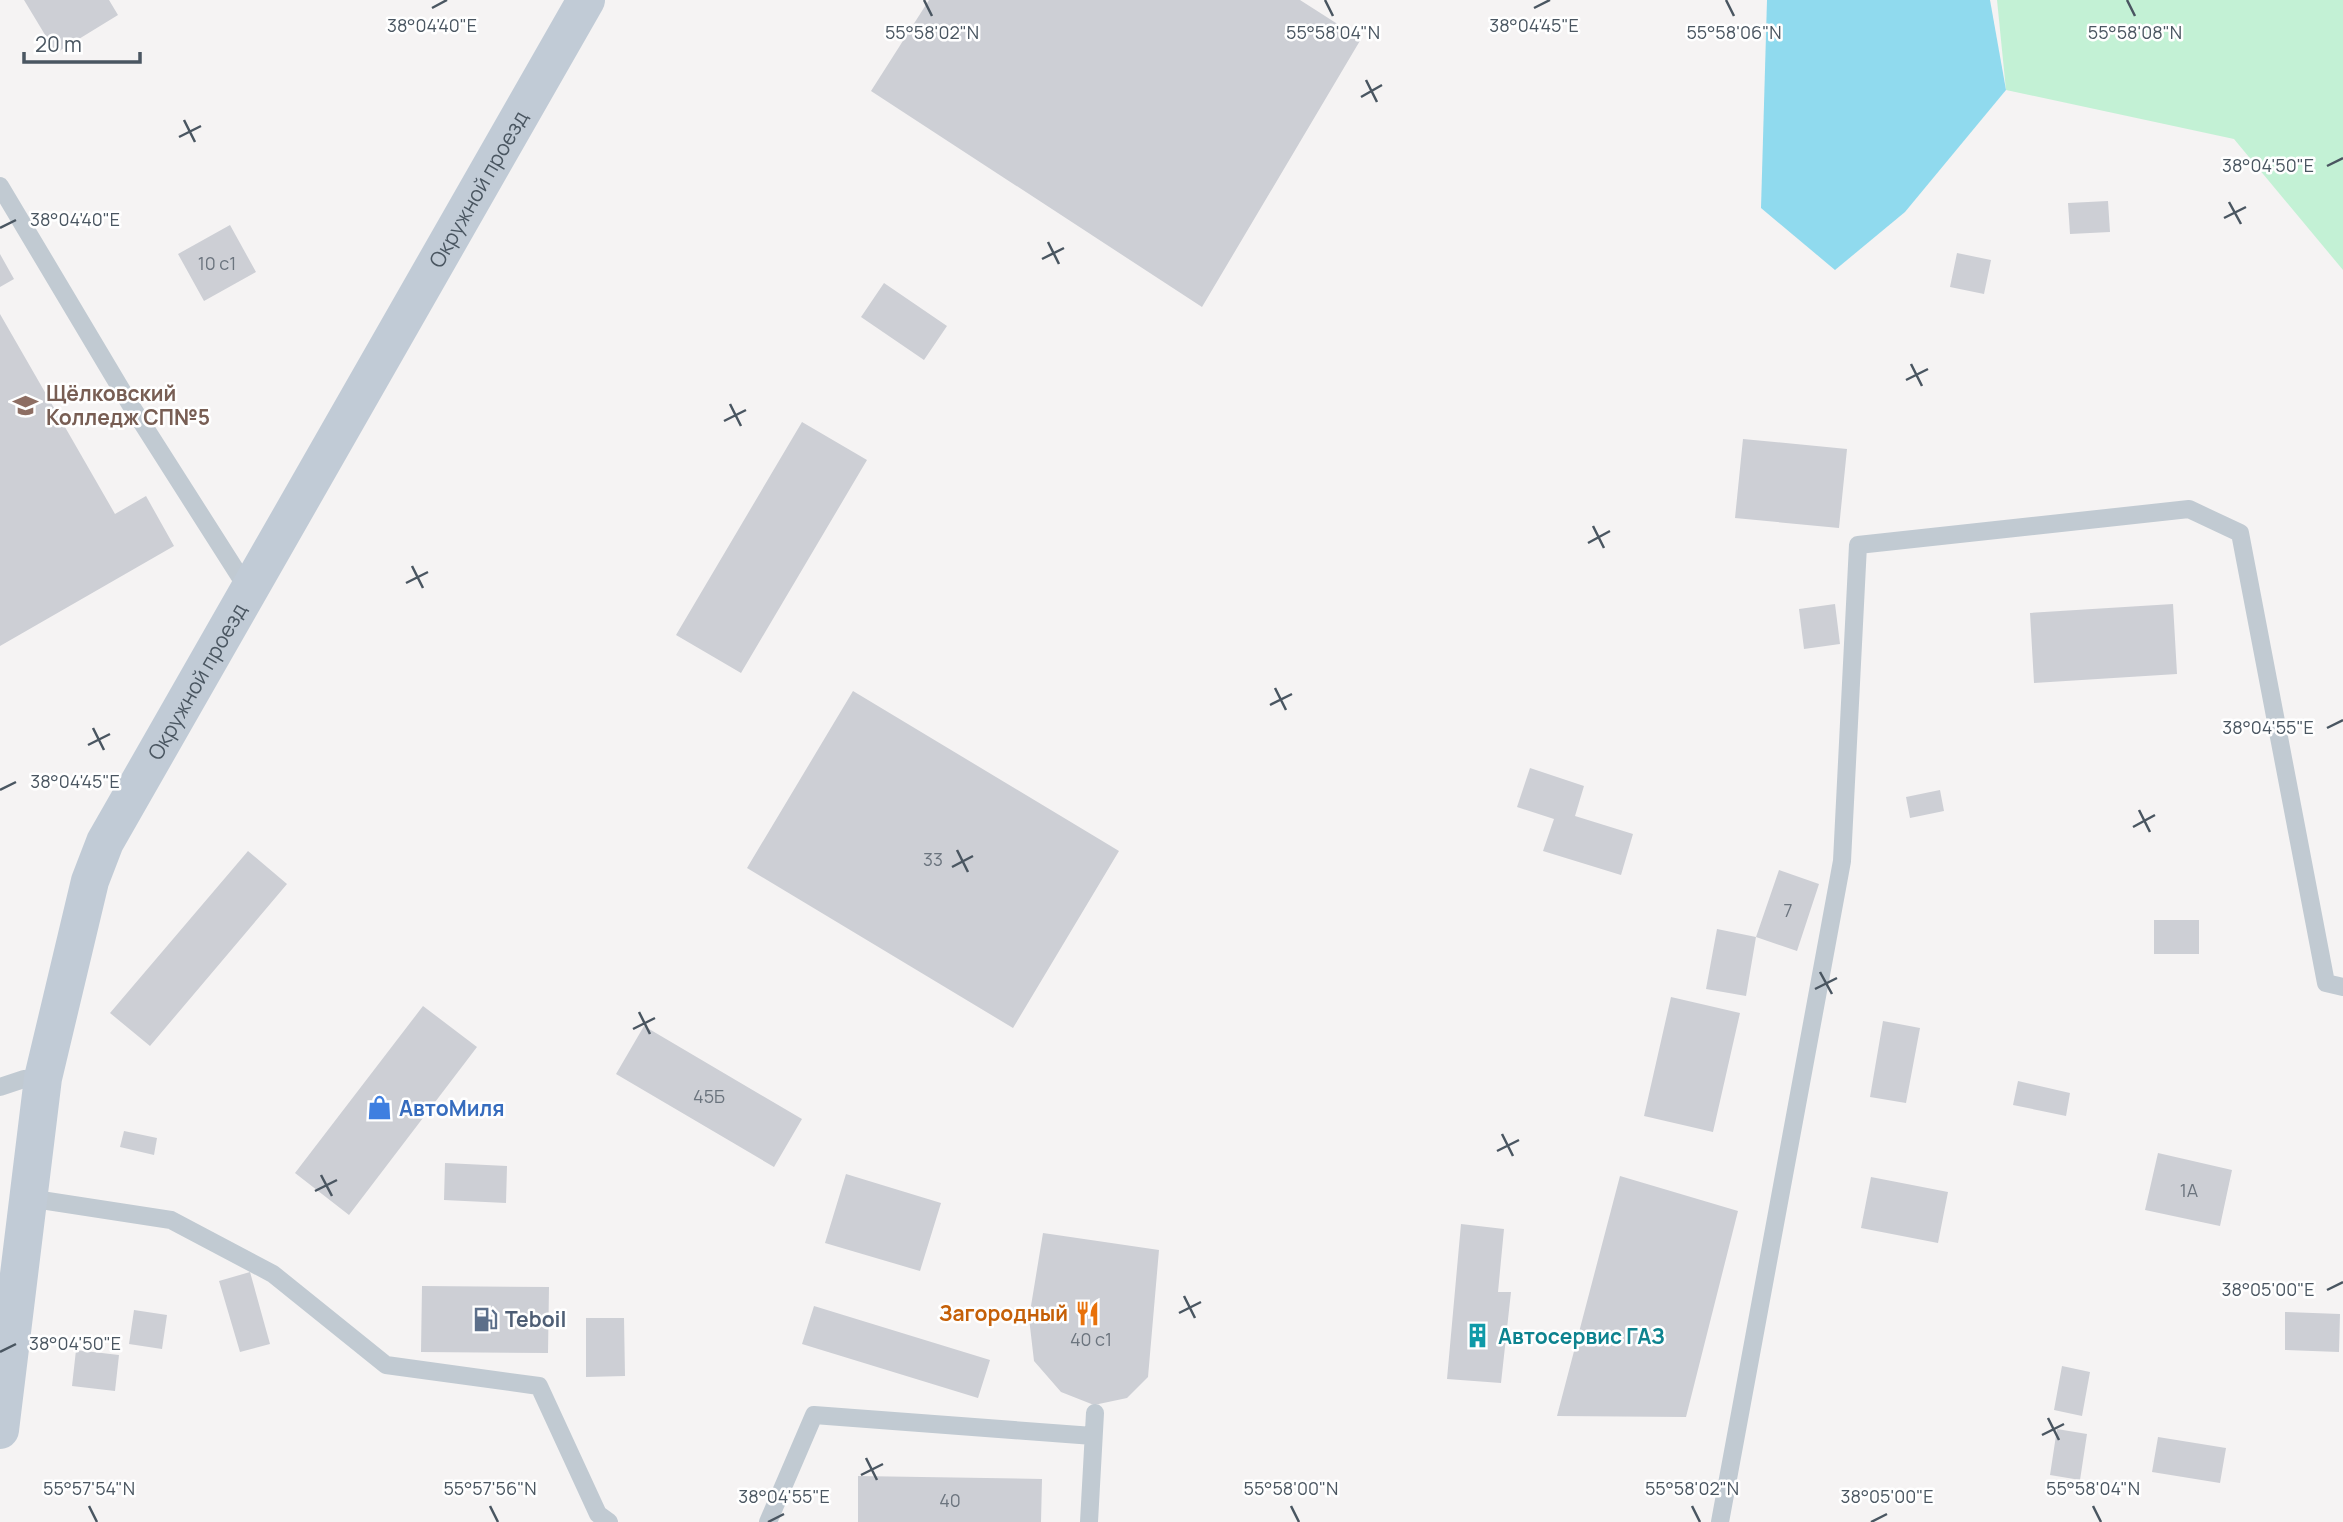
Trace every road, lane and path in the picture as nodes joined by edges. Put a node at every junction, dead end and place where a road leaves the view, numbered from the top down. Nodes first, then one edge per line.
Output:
1 (586, 0) edge
2 (0, 186) edge
3 (249, 591) junction
4 (2343, 988) edge
5 (43, 1078) junction
6 (0, 1087) edge
7 (28, 1198) junction
8 (1095, 1413) dead end
9 (0, 1430) edge
10 (1093, 1436) junction
11 (599, 1519) edge
12 (768, 1522) edge
13 (1089, 1522) edge
14 (1720, 1522) edge

1 - 3 street, Окружной проезд
2 - 3 lane
3 - 5 street, Окружной проезд
4 - 14 lane
5 - 6 lane
5 - 7 street, Окружной проезд
7 - 9 street, Окружной проезд
7 - 11 lane
8 - 10 lane
10 - 12 lane
10 - 13 lane

